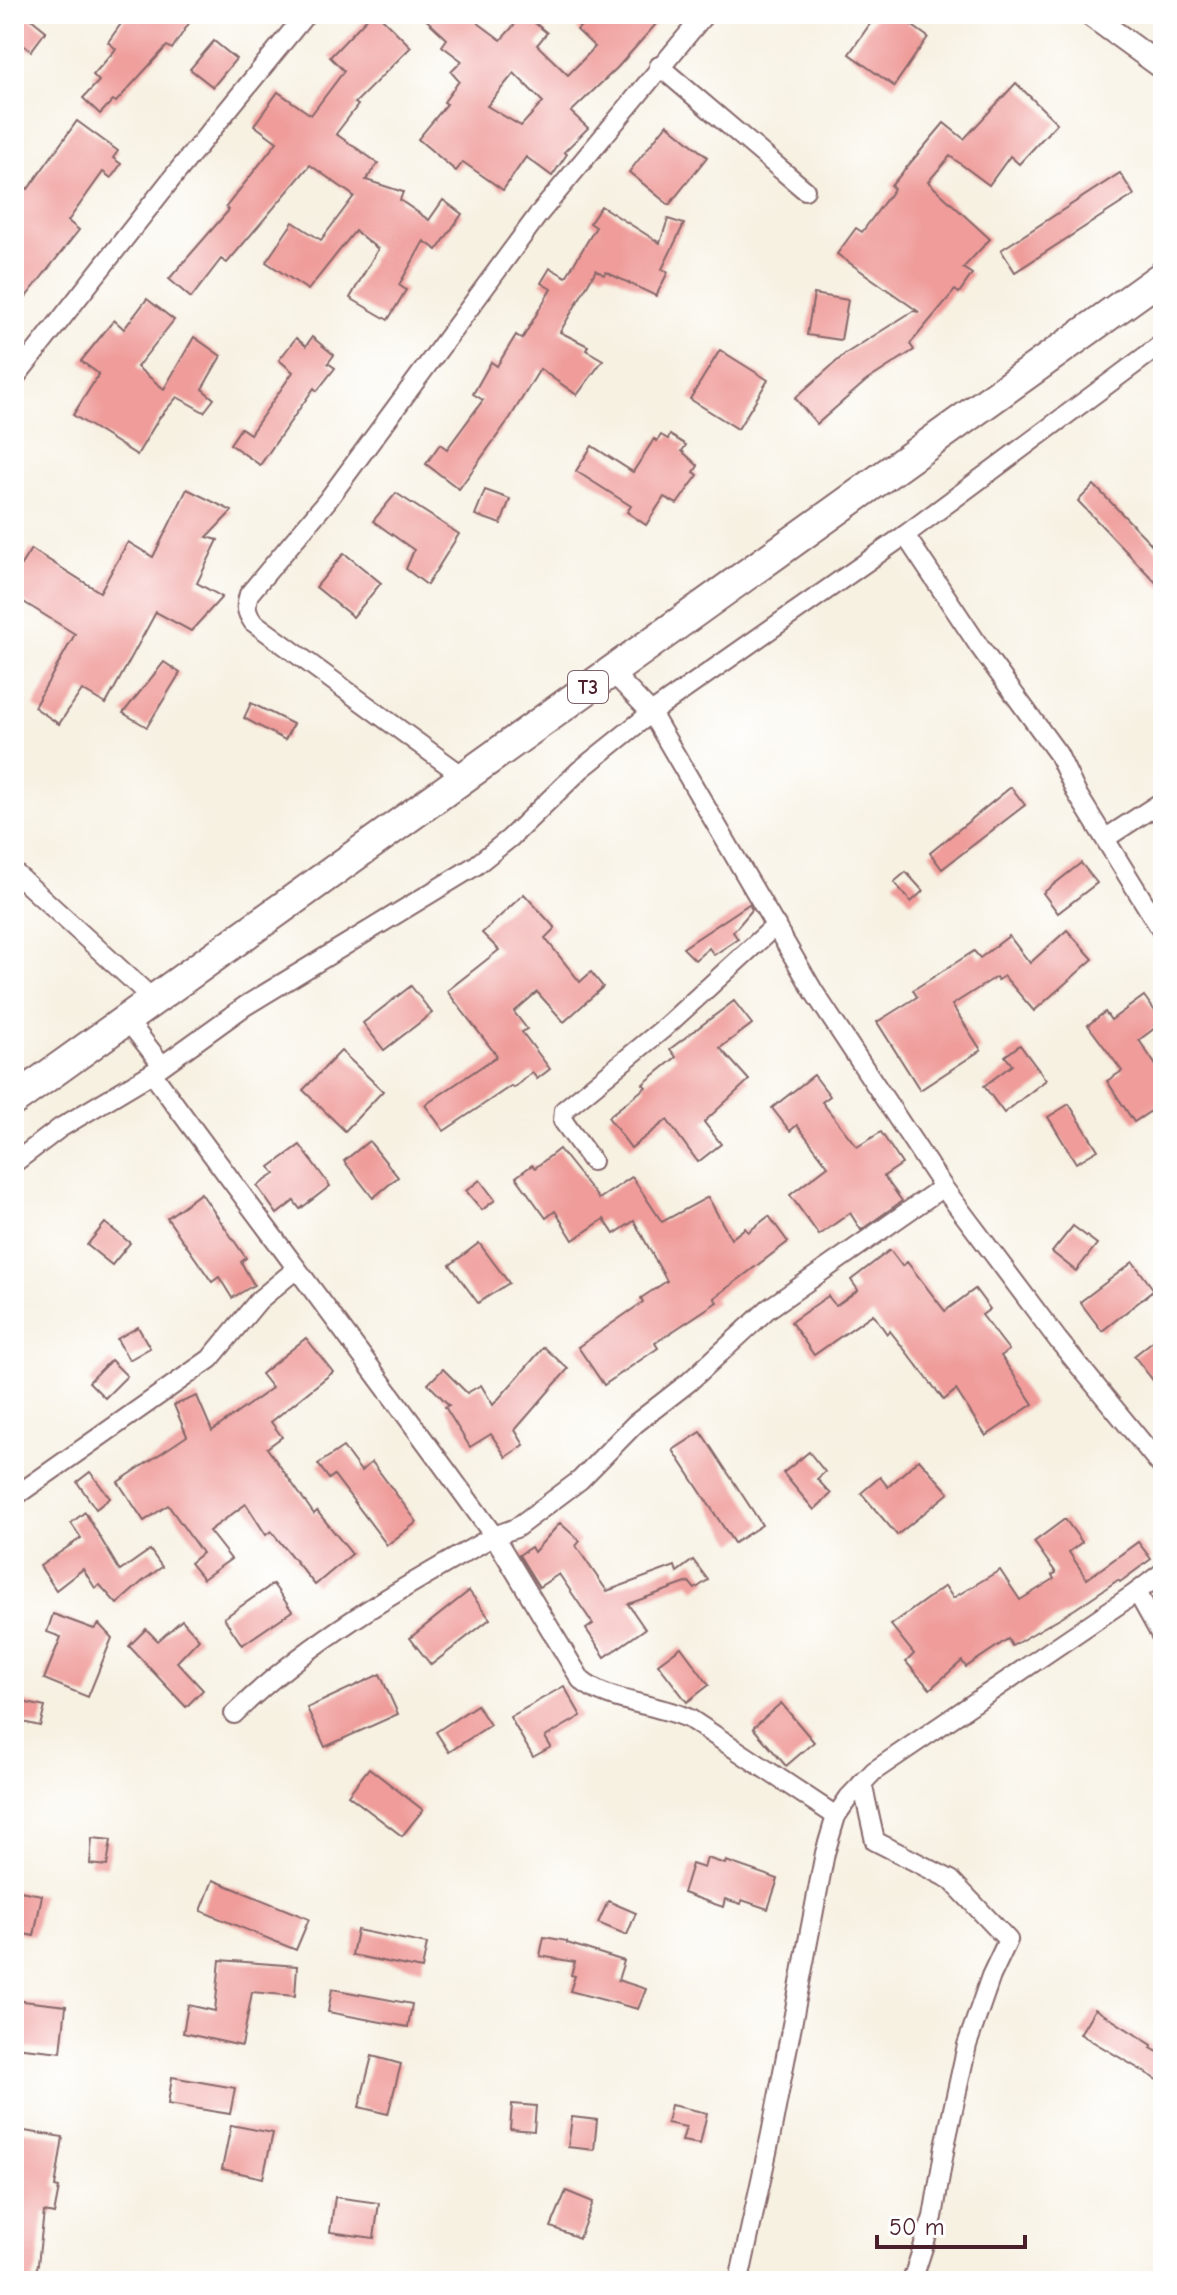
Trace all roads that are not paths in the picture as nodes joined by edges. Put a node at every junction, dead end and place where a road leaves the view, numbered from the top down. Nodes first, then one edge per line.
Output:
1 (306, 14) edge
2 (705, 14) edge
3 (1089, 14) edge
4 (659, 66) junction
5 (1163, 68) edge
6 (805, 190) dead end
7 (1163, 276) edge
8 (1163, 343) edge
9 (14, 379) edge
10 (905, 535) junction
11 (610, 670) junction
12 (651, 713) junction
13 (463, 776) junction
14 (1163, 801) edge
15 (1106, 838) junction
16 (14, 872) edge
17 (776, 925) junction
18 (1163, 933) edge
19 (154, 1000) junction
20 (127, 1020) junction
21 (157, 1069) junction
22 (14, 1100) edge
23 (592, 1161) dead end
24 (14, 1163) edge
25 (943, 1187) junction
26 (295, 1270) junction
27 (1163, 1468) edge
28 (14, 1497) edge
29 (494, 1536) junction
30 (1163, 1572) edge
31 (1137, 1592) junction
32 (1163, 1639) edge
33 (234, 1714) dead end
34 (862, 1783) junction
35 (836, 1816) junction
36 (739, 2281) edge
37 (912, 2281) edge

1 - 9 street
2 - 4 street
3 - 5 street
4 - 6 street
4 - 13 street
7 - 11 highway, T3
8 - 10 street
10 - 12 street
10 - 15 street
11 - 12 street
11 - 13 highway, T3
12 - 17 street
12 - 21 street
13 - 19 highway, T3
14 - 15 street
15 - 18 street
16 - 19 street
17 - 23 street
17 - 25 street
19 - 20 highway, T3
20 - 21 street
20 - 22 highway, T3
21 - 24 street
21 - 26 street
25 - 27 street
25 - 29 street
26 - 28 street
26 - 29 street
29 - 33 street
29 - 35 street
30 - 31 street
31 - 32 street
31 - 34 street
34 - 35 street
34 - 37 street
35 - 36 street

